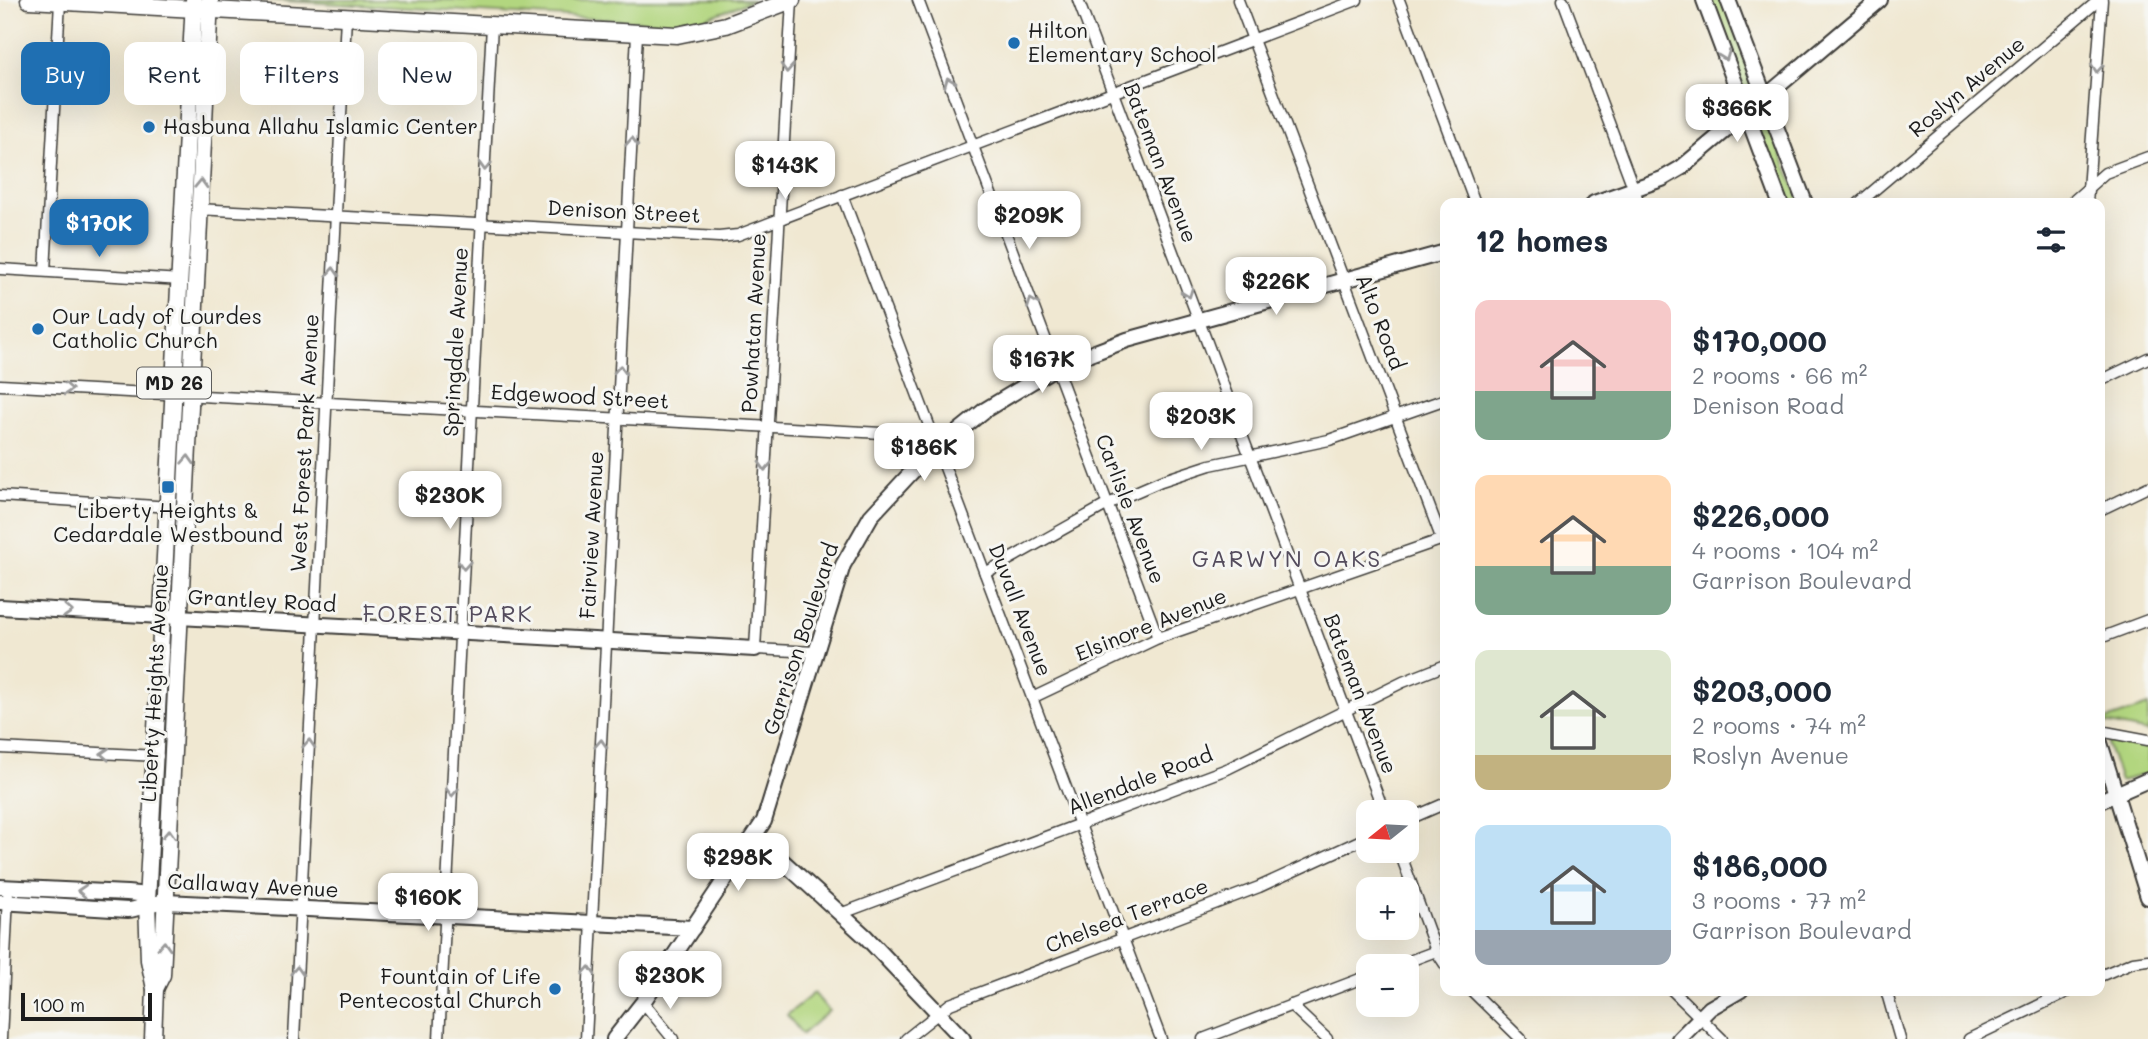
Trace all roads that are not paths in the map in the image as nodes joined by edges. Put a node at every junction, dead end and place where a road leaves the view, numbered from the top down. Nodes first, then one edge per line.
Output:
1 (29, 0) edge
2 (792, 0) edge
3 (918, 0) edge
4 (1078, 0) edge
5 (1238, 0) edge
6 (1357, 0) edge
7 (1399, 0) edge
8 (1563, 0) edge
9 (1704, 0) edge
10 (1728, 0) edge
11 (1880, 0) edge
12 (2101, 0) edge
13 (60, 2) edge
14 (202, 5) edge
15 (346, 17) junction
16 (492, 25) junction
17 (637, 33) junction
18 (1253, 40) junction
19 (1113, 93) junction
20 (1765, 97) junction
21 (1746, 113) junction
22 (973, 145) junction
23 (2148, 157) edge
24 (2088, 188) junction
25 (842, 195) junction
26 (1637, 196) edge
27 (1473, 198) edge
28 (1778, 198) edge
29 (1803, 198) edge
30 (1865, 198) edge
31 (2077, 198) edge
32 (2087, 198) edge
33 (182, 208) junction
34 (200, 209) junction
35 (335, 216) junction
36 (779, 219) junction
37 (481, 224) junction
38 (627, 232) junction
39 (1440, 254) edge
40 (0, 269) edge
41 (45, 271) junction
42 (179, 280) junction
43 (1344, 280) junction
44 (197, 281) junction
45 (1198, 320) junction
46 (2148, 358) edge
47 (1056, 367) junction
48 (2105, 379) edge
49 (0, 385) edge
50 (173, 395) junction
51 (191, 396) junction
52 (1440, 401) edge
53 (326, 403) junction
54 (472, 411) junction
55 (1396, 418) junction
56 (618, 419) junction
57 (767, 427) junction
58 (937, 447) junction
59 (1250, 457) junction
60 (2148, 487) edge
61 (0, 496) edge
62 (1108, 504) junction
63 (168, 506) junction
64 (185, 508) junction
65 (2105, 508) edge
66 (1440, 529) edge
67 (1440, 540) edge
68 (985, 573) junction
69 (1300, 590) junction
70 (0, 607) edge
71 (162, 616) junction
72 (180, 617) junction
73 (2148, 620) edge
74 (315, 625) junction
75 (460, 633) junction
76 (2105, 637) edge
77 (1158, 638) junction
78 (606, 641) junction
79 (755, 649) junction
80 (816, 652) junction
81 (1440, 667) edge
82 (1032, 698) junction
83 (1346, 712) junction
84 (2105, 732) edge
85 (2148, 740) edge
86 (0, 748) edge
87 (155, 756) junction
88 (173, 757) junction
89 (2105, 759) edge
90 (2148, 780) edge
91 (2115, 792) junction
92 (2105, 798) edge
93 (1379, 800) edge
94 (1440, 806) edge
95 (1419, 815) edge
96 (1080, 824) junction
97 (756, 837) junction
98 (1356, 843) edge
99 (1404, 863) edge
100 (4, 887) edge
101 (2147, 891) edge
102 (4, 902) edge
103 (147, 902) junction
104 (166, 902) junction
105 (300, 909) junction
106 (840, 914) junction
107 (445, 916) junction
108 (592, 923) junction
109 (693, 928) junction
110 (1123, 939) junction
111 (1436, 951) junction
112 (1419, 957) edge
113 (1440, 957) edge
114 (2148, 960) edge
115 (2105, 974) edge
116 (1356, 981) edge
117 (155, 989) junction
118 (1477, 996) edge
119 (1678, 996) edge
120 (1730, 996) edge
121 (1888, 996) edge
122 (2059, 996) edge
123 (643, 1002) junction
124 (1292, 1005) junction
125 (938, 1010) junction
126 (1699, 1018) junction
127 (1, 1039) edge
128 (153, 1039) edge
129 (294, 1039) edge
130 (439, 1039) edge
131 (586, 1039) edge
132 (614, 1039) edge
133 (673, 1039) edge
134 (906, 1039) edge
135 (963, 1039) edge
136 (1161, 1039) edge
137 (1203, 1039) edge
138 (1326, 1039) edge
139 (1521, 1039) edge
140 (1679, 1039) edge
141 (1722, 1039) edge
142 (1900, 1039) edge
143 (1969, 1039) edge

1 - 13 main road
2 - 17 main road
2 -> 36 street, Powhatan Avenue
22 -> 3 street, Carlisle Avenue
4 - 19 street, Bateman Avenue
5 - 18 street, Alto Road
6 - 18 street, Denison Street
7 - 27 street
8 - 26 street
9 -> 21 main road
10 - 20 main road
11 - 20 main road
12 -> 24 street
12 - 30 street, Roslyn Avenue
13 - 14 main road
13 - 41 street
14 - 15 main road
14 - 33 main road, Liberty Heights Avenue / MD 26
34 -> 14 main road, Liberty Heights Avenue / MD 26
15 - 16 main road
15 - 35 street, West Forest Park Avenue
16 - 17 main road
16 -> 37 street, Springdale Avenue
38 -> 17 street, Fairview Avenue
18 - 19 street, Denison Street
18 - 43 street, Alto Road
19 - 22 street, Denison Street
19 -> 45 street, Bateman Avenue
20 - 21 main road
20 - 29 main road
21 - 26 main road
21 - 28 main road
22 - 25 street, Denison Street
47 -> 22 street, Carlisle Avenue
23 - 24 street
24 - 31 street
24 - 32 street
25 - 36 street, Denison Street
25 - 58 street, Duvall Avenue
33 - 34 street, Denison Street
33 - 42 main road, Liberty Heights Avenue / MD 26
34 - 35 street, Denison Street
34 - 44 main road, Liberty Heights Avenue / MD 26
35 - 37 street, Denison Street
53 -> 35 street, West Forest Park Avenue
36 - 38 street, Denison Street
36 - 57 street, Powhatan Avenue
37 - 38 street, Denison Street
37 - 54 street, Springdale Avenue
56 -> 38 street, Fairview Avenue
39 - 43 main road, Garrison Boulevard
40 - 41 street
41 - 42 street
42 - 44 street
42 - 50 main road, Liberty Heights Avenue / MD 26
43 - 45 main road, Garrison Boulevard
43 - 55 street, Alto Road
44 - 51 main road, Liberty Heights Avenue / MD 26
45 - 47 main road, Garrison Boulevard
45 - 59 street, Bateman Avenue
46 - 48 street
47 - 58 main road, Garrison Boulevard
47 - 62 street, Carlisle Avenue
49 -> 50 street, Edgewood Street
50 - 51 street, Edgewood Street
50 - 63 main road, Liberty Heights Avenue / MD 26
51 - 53 street, Edgewood Street
64 -> 51 main road, Liberty Heights Avenue / MD 26
52 - 55 street
53 - 54 street, Edgewood Street
53 - 74 street, West Forest Park Avenue
54 - 56 street, Edgewood Street
54 -> 75 street, Springdale Avenue
55 - 59 street
55 - 66 street, Alto Road
56 - 57 street, Edgewood Street
56 - 78 street, Fairview Avenue
57 - 58 street, Edgewood Street
57 -> 79 street, Powhatan Avenue
58 - 68 street, Duvall Avenue
58 - 80 main road, Garrison Boulevard
59 - 62 street
59 - 69 street, Bateman Avenue
60 - 65 street
61 - 63 street
62 - 68 street
62 - 77 street, Carlisle Avenue
63 - 64 street
63 - 71 main road, Liberty Heights Avenue / MD 26
64 - 72 main road, Liberty Heights Avenue / MD 26
67 - 69 street, Elsinore Avenue
68 - 82 street, Duvall Avenue
69 - 77 street, Elsinore Avenue
69 - 83 street, Bateman Avenue
70 -> 71 main road, Grantley Road
71 - 72 main road, Grantley Road
71 - 87 main road, Liberty Heights Avenue / MD 26
72 - 74 main road, Grantley Road
72 - 88 main road, Liberty Heights Avenue / MD 26
73 - 76 street
74 - 75 main road, Grantley Road
105 -> 74 street, West Forest Park Avenue
75 - 78 main road, Grantley Road
75 -> 107 street, Springdale Avenue
77 - 82 street, Elsinore Avenue
78 - 79 main road, Grantley Road
108 -> 78 street, Fairview Avenue
79 - 80 street, Grantley Road
80 - 97 main road, Garrison Boulevard
81 - 83 street, Allendale Road
82 - 96 street, Duvall Avenue
83 - 93 street, Bateman Avenue
83 - 96 street, Allendale Road
84 - 85 street
87 -> 86 street
87 - 88 street
87 - 103 main road, Liberty Heights Avenue / MD 26
104 -> 88 main road, Liberty Heights Avenue / MD 26
89 - 91 main road
90 - 91 main road
91 - 92 main road
91 - 101 main road
94 - 95 street
96 - 106 street, Allendale Road
96 - 110 street, Duvall Avenue
97 - 106 main road
97 - 109 main road, Garrison Boulevard
98 - 110 street, Chelsea Terrace
99 - 111 street
100 - 102 street
103 -> 100 main road, Callaway Avenue
102 - 103 main road, Callaway Avenue
102 - 127 street
103 - 104 main road, Callaway Avenue
103 - 117 main road, Liberty Heights Avenue
104 - 105 main road, Callaway Avenue
117 -> 104 main road, Liberty Heights Avenue
105 - 107 main road, Callaway Avenue
129 -> 105 street, West Forest Park Avenue
106 - 125 main road
107 - 108 main road, Callaway Avenue
107 - 130 street, Springdale Avenue
108 - 109 main road, Callaway Avenue
131 -> 108 street, Fairview Avenue
109 - 123 main road, Garrison Boulevard
110 - 125 street, Chelsea Terrace
110 - 136 street, Duvall Avenue
111 - 112 street
111 - 113 street
114 - 115 street
116 - 124 street
117 - 128 main road, Liberty Heights Avenue
118 - 139 street
119 - 126 street
120 - 126 main road
121 - 142 street
122 - 143 street
123 - 132 main road, Garrison Boulevard
123 - 133 street
124 - 137 street
124 - 138 street
125 - 134 street, Chelsea Terrace
125 - 135 main road
126 - 140 main road
126 - 141 street

